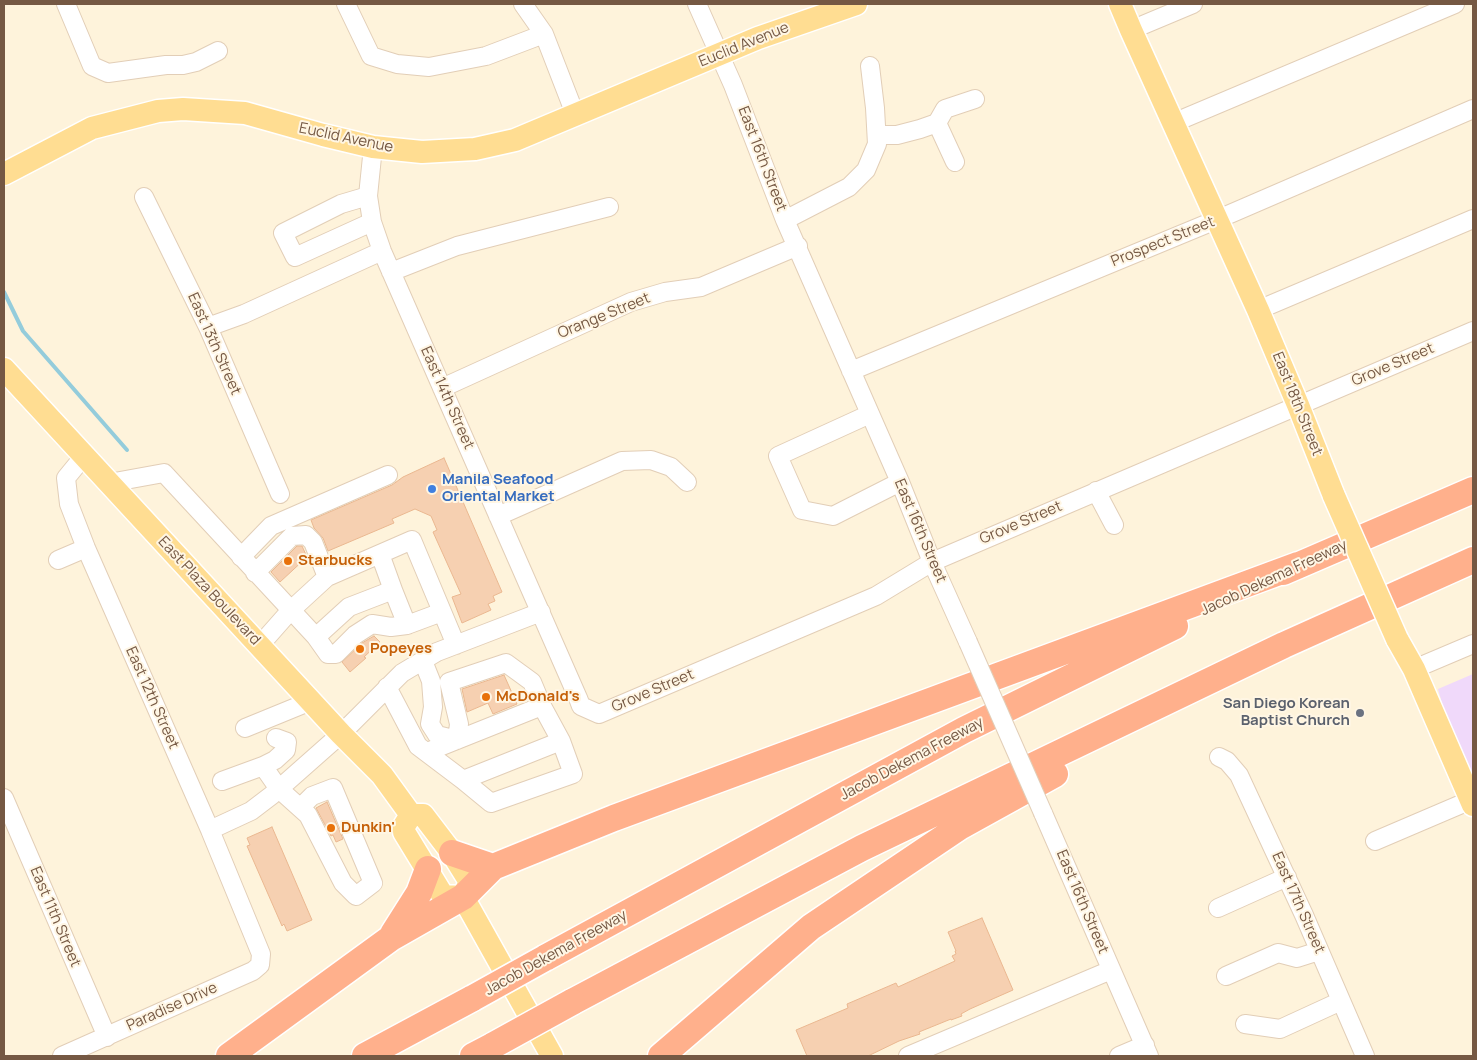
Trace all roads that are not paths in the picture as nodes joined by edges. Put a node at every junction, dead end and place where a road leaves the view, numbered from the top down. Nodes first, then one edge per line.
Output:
1 (66, 4) edge
2 (523, 4) edge
3 (697, 4) edge
4 (856, 4) edge
5 (1120, 4) edge
6 (1193, 4) edge
7 (1456, 4) edge
8 (346, 5) edge
9 (1131, 30) junction
10 (544, 34) junction
11 (218, 51) dead end
12 (720, 55) junction
13 (870, 66) dead end
14 (975, 98) dead end
15 (1473, 109) edge
16 (575, 114) junction
17 (937, 123) junction
18 (1173, 123) junction
19 (878, 135) junction
20 (373, 147) junction
21 (955, 162) dead end
22 (4, 174) edge
23 (144, 196) dead end
24 (368, 196) junction
25 (609, 207) dead end
26 (1473, 219) edge
27 (785, 220) junction
28 (1216, 220) junction
29 (372, 222) junction
30 (798, 246) junction
31 (382, 251) junction
32 (392, 272) junction
33 (1258, 310) junction
34 (208, 327) junction
35 (1473, 331) edge
36 (4, 369) edge
37 (851, 371) junction
38 (442, 388) junction
39 (1298, 405) junction
40 (870, 414) junction
41 (84, 456) junction
42 (388, 475) dead end
43 (686, 482) dead end
44 (900, 482) junction
45 (109, 483) junction
46 (1473, 490) edge
47 (1096, 492) junction
48 (280, 494) dead end
49 (498, 516) junction
50 (1114, 525) dead end
51 (86, 548) junction
52 (380, 554) junction
53 (241, 556) junction
54 (58, 560) dead end
55 (1473, 560) edge
56 (932, 562) junction
57 (1298, 564) junction
58 (255, 573) junction
59 (327, 577) junction
60 (393, 590) junction
61 (290, 611) junction
62 (442, 612) junction
63 (541, 612) junction
64 (407, 625) junction
65 (316, 637) junction
66 (1302, 637) junction
67 (1473, 644) edge
68 (260, 645) junction
69 (456, 645) junction
70 (423, 661) junction
71 (1414, 669) junction
72 (387, 687) junction
73 (578, 698) joint
74 (311, 700) junction
75 (542, 706) junction
76 (245, 728) dead end
77 (341, 734) junction
78 (276, 738) dead end
79 (457, 740) junction
80 (561, 741) junction
81 (427, 752) junction
82 (1219, 757) dead end
83 (263, 766) junction
84 (463, 780) junction
85 (222, 781) dead end
86 (279, 789) junction
87 (4, 798) edge
88 (1472, 803) edge
89 (300, 808) junction
90 (410, 815) junction
91 (210, 830) junction
92 (1375, 840) dead end
93 (452, 853) junction
94 (493, 867) junction
95 (428, 869) junction
96 (1286, 877) junction
97 (463, 897) junction
98 (1218, 908) dead end
99 (391, 938) junction
100 (258, 943) joint
101 (1319, 951) junction
102 (1111, 970) junction
103 (1226, 976) dead end
104 (1341, 1001) junction
105 (1244, 1024) dead end
106 (107, 1037) junction
107 (942, 1050) edge
108 (484, 1051) edge
109 (1147, 1051) edge
110 (62, 1056) edge
111 (229, 1056) edge
112 (364, 1056) edge
113 (552, 1056) edge
114 (661, 1056) edge
115 (908, 1056) edge
116 (1119, 1056) edge
117 (1365, 1056) edge

1 - 11 street
2 - 10 street
3 - 12 street, East 16th Street
4 - 12 main road, Euclid Avenue
5 - 9 main road, East 18th Street
6 - 9 street
7 - 18 street
8 - 10 street
9 - 18 main road, East 18th Street
10 - 16 street
12 - 16 main road, Euclid Avenue
12 - 27 street, East 16th Street
13 - 19 street
14 - 17 street
15 - 28 street, Prospect Street
16 - 20 main road, Euclid Avenue
17 - 19 street
17 - 21 street
18 - 28 main road, East 18th Street
19 - 27 street
20 - 22 main road, Euclid Avenue
20 - 24 street, East 14th Street
23 - 34 street, East 13th Street
24 - 29 street, East 14th Street
24 - 29 street
25 - 32 street
26 - 33 street
27 - 30 street, East 16th Street
28 - 33 main road, East 18th Street
28 - 37 street, Prospect Street
29 - 31 street, East 14th Street
30 - 37 street, East 16th Street
30 - 38 street, Orange Street
31 - 32 street, East 14th Street
31 - 34 street
32 - 38 street, East 14th Street
33 - 39 main road, East 18th Street
34 - 48 street, East 13th Street
35 - 39 street, Grove Street
36 - 41 main road, East Plaza Boulevard
37 - 40 street, East 16th Street
38 - 49 street, East 14th Street
39 - 47 street, Grove Street
39 - 71 main road, East 18th Street, bridge
40 - 44 street, East 16th Street
40 - 44 street
41 - 45 main road, East Plaza Boulevard
41 - 51 street, East 12th Street
42 - 53 street
43 - 49 street
44 - 56 street, East 16th Street
45 - 53 street
45 - 68 main road, East Plaza Boulevard
46 - 57 highway, Jacob Dekema Freeway
47 - 50 street
47 - 56 street, Grove Street
49 - 63 street, East 14th Street
51 - 54 street
51 - 91 street, East 12th Street
52 - 59 street
52 - 60 street
52 - 62 street
53 - 58 street
55 - 66 highway
56 - 73 street, Grove Street
56 - 102 street, East 16th Street, bridge
57 - 94 highway
57 - 112 highway, Jacob Dekema Freeway, bridge
58 - 59 street
58 - 61 street
59 - 61 street
60 - 64 street
60 - 65 street
61 - 65 street
61 - 68 street
62 - 64 street
62 - 69 street
63 - 69 street
63 - 73 street, East 14th Street
64 - 65 street
66 - 108 highway, bridge
66 - 114 highway
67 - 71 street
68 - 74 main road, East Plaza Boulevard
69 - 70 street
70 - 72 street
70 - 79 street
71 - 88 main road, East 18th Street
72 - 77 street
72 - 81 street
74 - 76 street
74 - 77 main road, East Plaza Boulevard
75 - 79 street
75 - 79 street
75 - 80 street
77 - 86 street
77 - 90 main road, East Plaza Boulevard
78 - 83 street
79 - 81 street
80 - 84 street
80 - 84 street
81 - 84 street
82 - 96 street, East 17th Street
83 - 85 street
83 - 86 street
86 - 89 street
86 - 91 street
87 - 106 street, East 11th Street
88 - 92 street
89 - 89 street
90 - 93 main road, East Plaza Boulevard
90 - 95 main road
91 - 100 street, East 12th Street
93 - 94 highway
93 - 97 main road, East Plaza Boulevard
94 - 97 highway
95 - 97 main road
95 - 99 highway
96 - 98 street
96 - 101 street, East 17th Street
97 - 99 highway
97 - 113 main road
99 - 111 highway
100 - 106 street, Paradise Drive
101 - 103 street
101 - 104 street, East 17th Street
102 - 107 street
102 - 109 street, East 16th Street
104 - 105 street
104 - 117 street, East 17th Street
106 - 110 street, Paradise Drive
107 - 115 street
109 - 116 street

